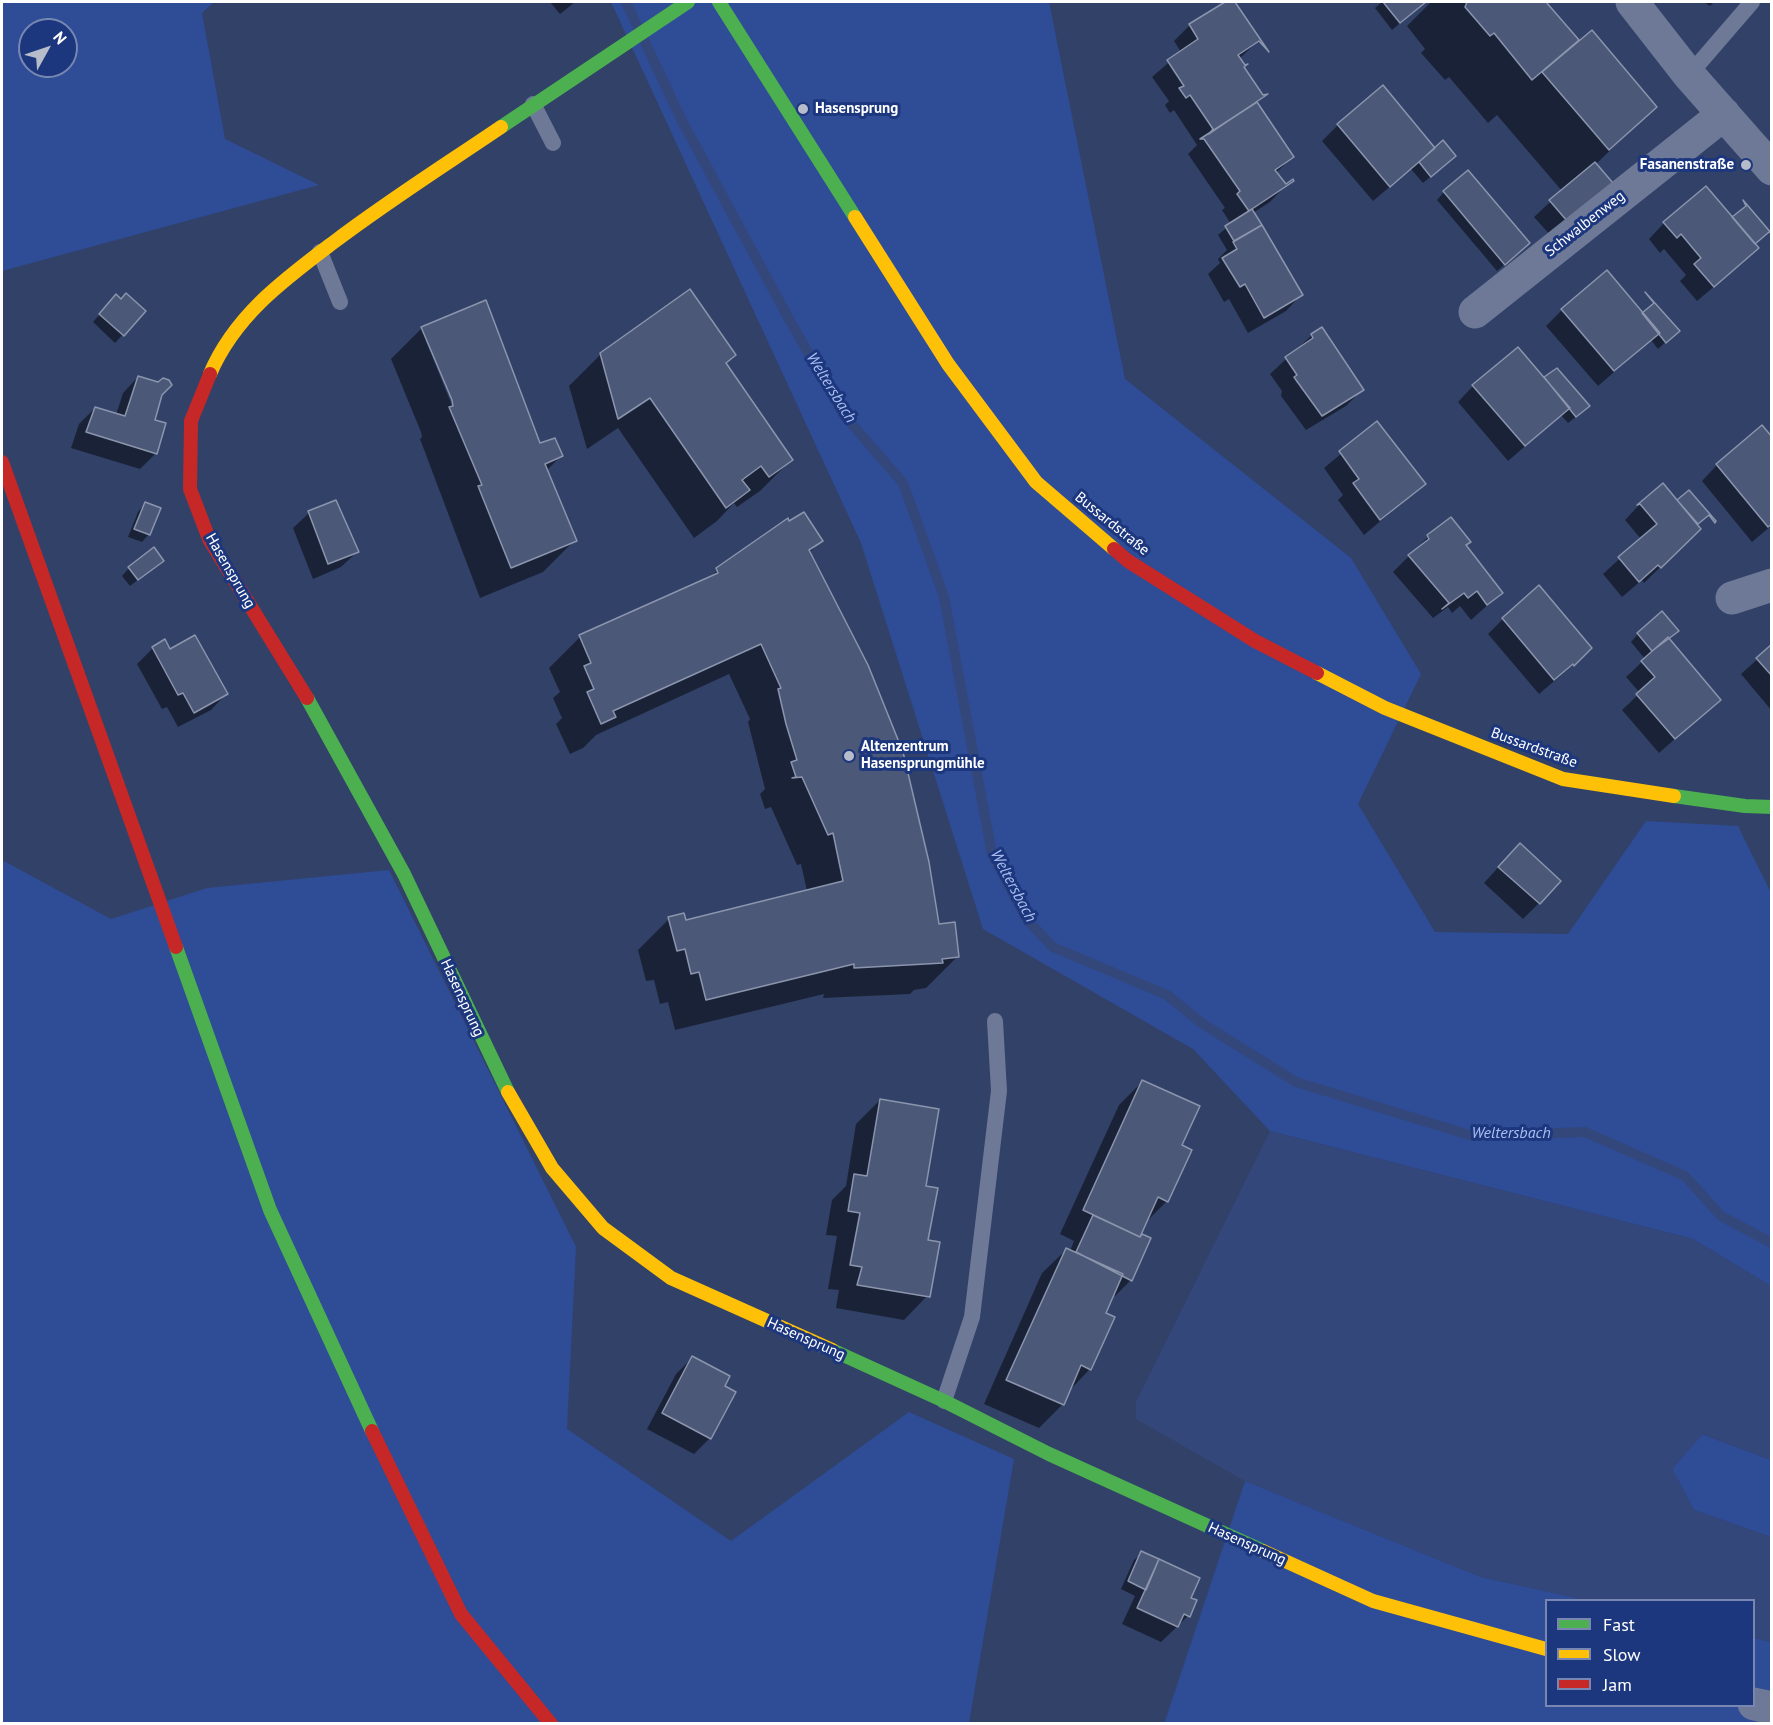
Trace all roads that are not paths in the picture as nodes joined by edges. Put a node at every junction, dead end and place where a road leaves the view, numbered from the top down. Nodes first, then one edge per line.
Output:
1 (688, 2) edge
2 (719, 2) edge
3 (1632, 2) edge
4 (1752, 2) edge
5 (1689, 75) junction
6 (533, 104) junction
7 (1724, 114) junction
8 (552, 143) dead end
9 (1772, 169) edge
10 (320, 252) junction
11 (340, 302) dead end
12 (1475, 312) dead end
13 (2, 462) edge
14 (1772, 585) edge
15 (1732, 598) dead end
16 (1772, 807) edge
17 (995, 1021) dead end
18 (944, 1401) junction
19 (1545, 1649) edge
20 (1755, 1704) edge
21 (1772, 1708) edge
22 (551, 1724) edge

1 - 6 street, Hasensprung
2 - 16 street, Bussardstraße
3 - 5 street
4 - 5 lane
5 - 7 street
6 - 8 lane
6 - 10 street, Hasensprung
7 - 9 street
7 - 12 street, Schwalbenweg
10 - 11 lane
10 - 18 street, Hasensprung
13 - 22 street
14 - 15 street
17 - 18 lane
18 - 19 street, Hasensprung
20 - 21 street

